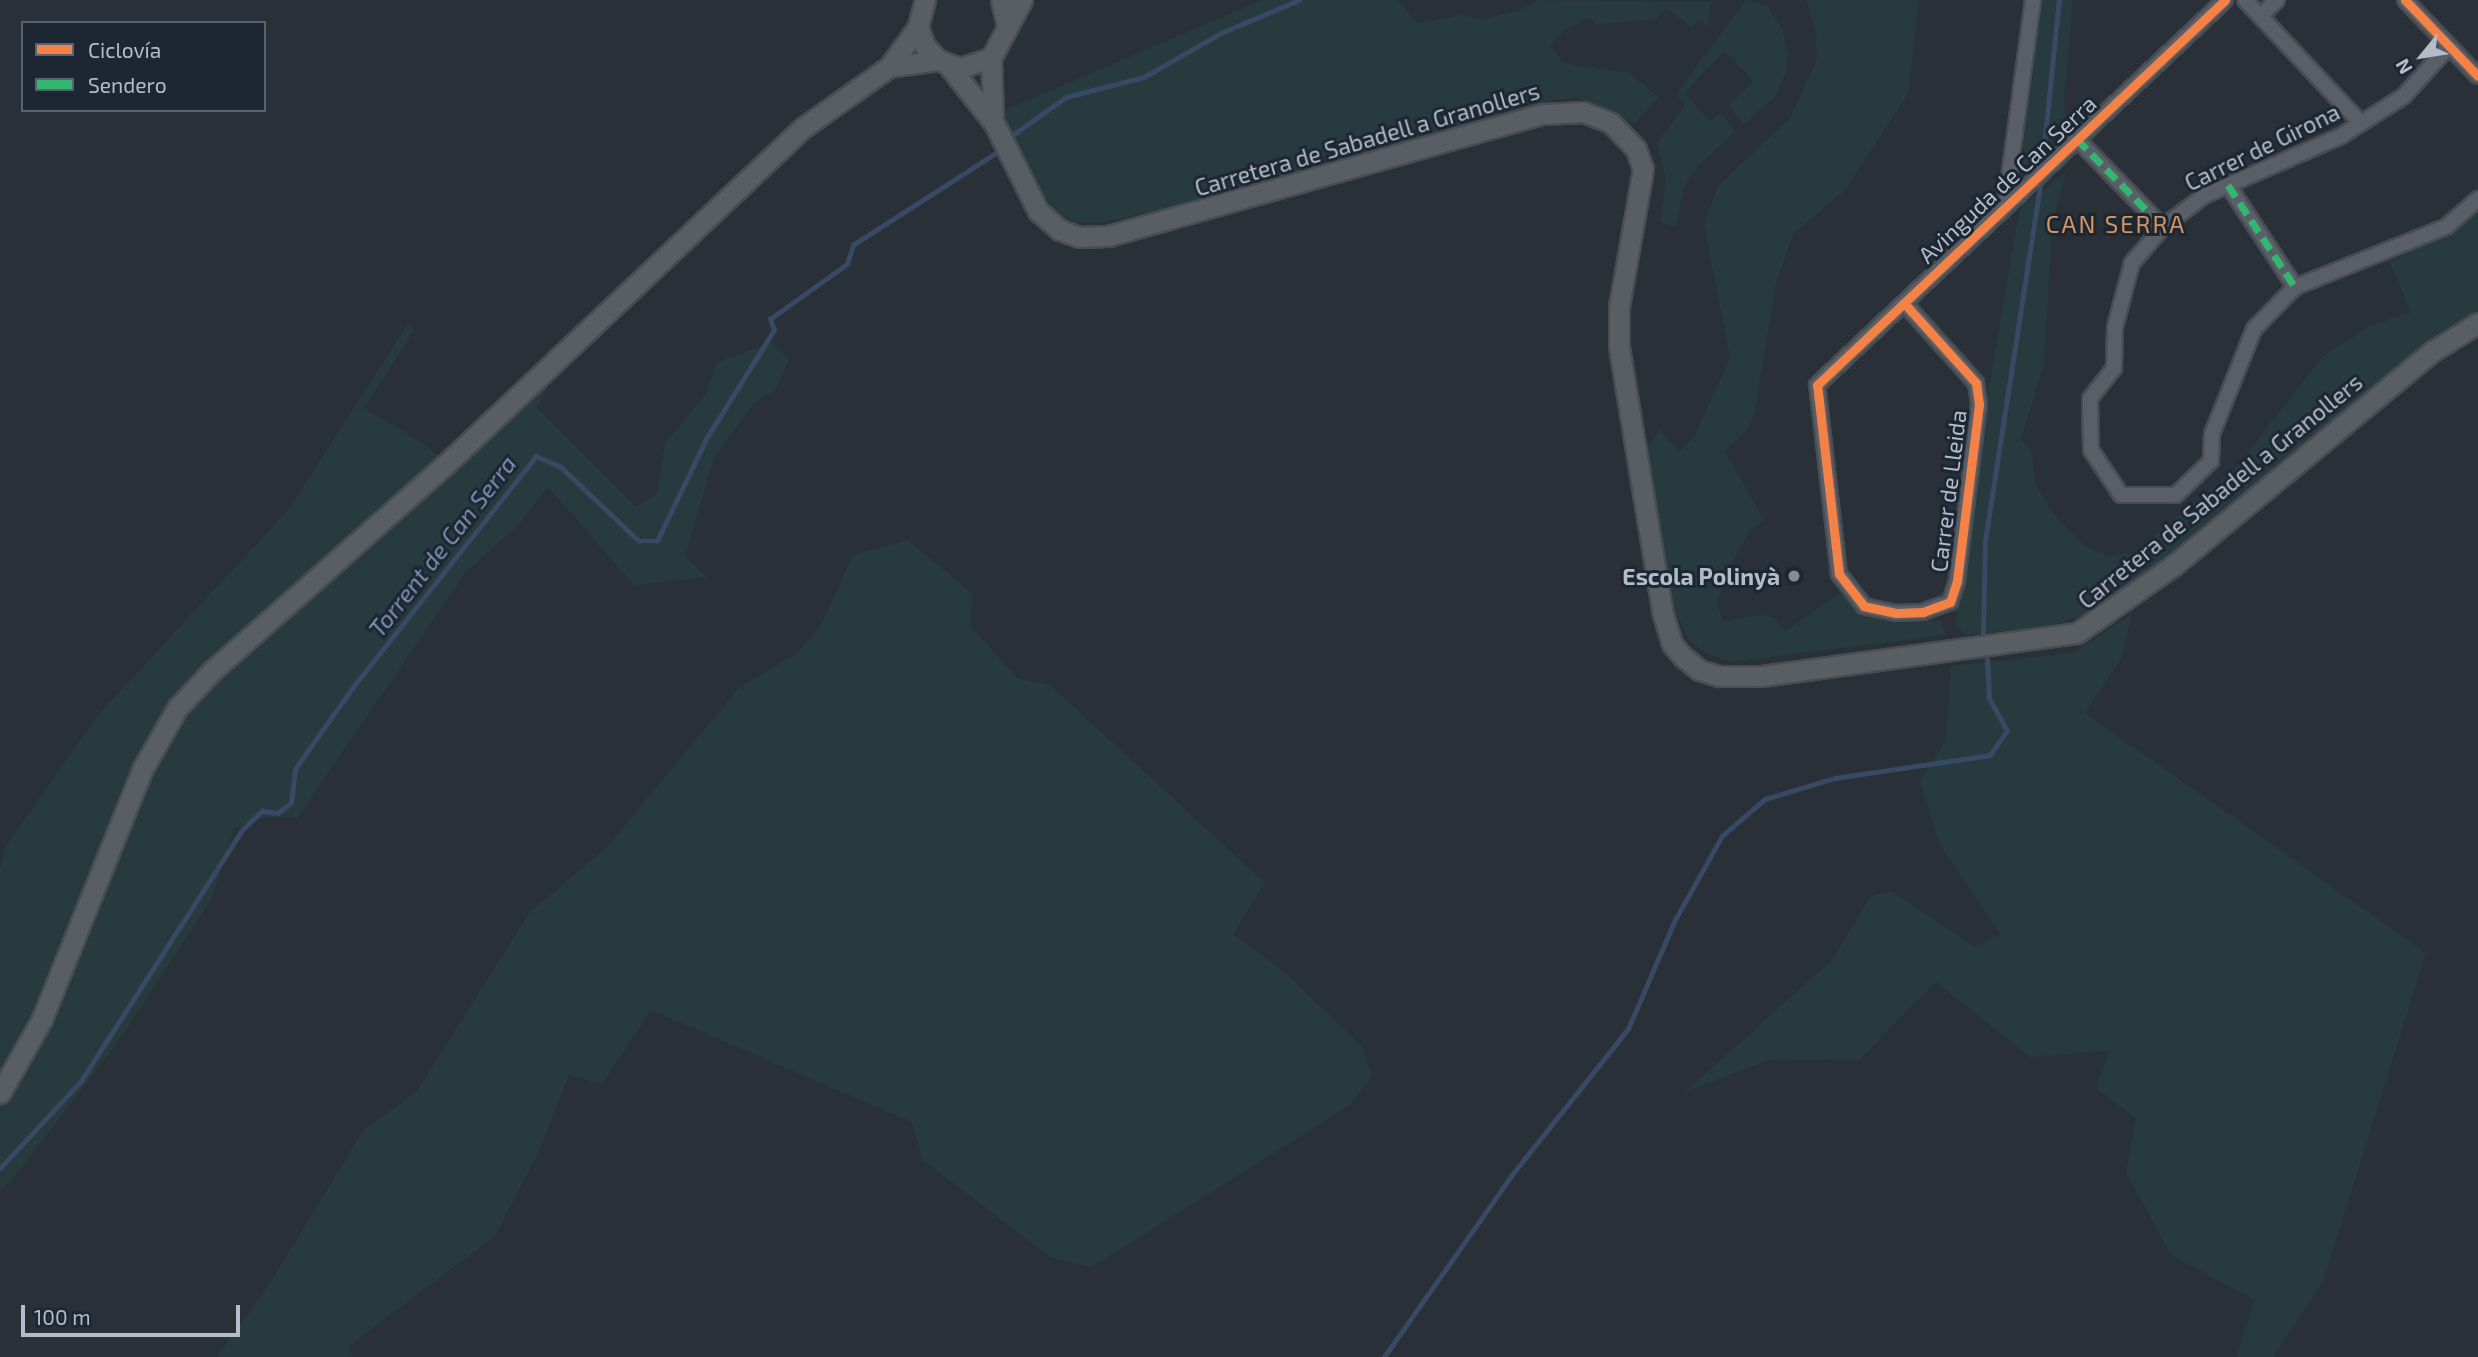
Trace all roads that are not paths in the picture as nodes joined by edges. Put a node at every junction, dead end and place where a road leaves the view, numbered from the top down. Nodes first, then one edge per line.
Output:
1 (925, 0) edge
2 (1000, 0) edge
3 (1022, 0) edge
4 (2033, 0) edge
5 (2225, 0) edge
6 (2245, 0) edge
7 (2277, 0) edge
8 (2405, 0) edge
9 (2260, 16) junction
10 (918, 27) junction
11 (1007, 27) junction
12 (2449, 46) junction
13 (992, 58) junction
14 (944, 63) junction
15 (888, 67) junction
16 (2478, 76) edge
17 (994, 123) junction
18 (2361, 123) junction
19 (2077, 139) junction
20 (2228, 186) junction
21 (2478, 199) edge
22 (2006, 207) junction
23 (2163, 227) junction
24 (2295, 287) junction
25 (1904, 303) junction
26 (2478, 323) edge
27 (1816, 386) joint
28 (0, 1093) edge

1 - 10 main road
2 - 11 main road
3 - 11 main road
4 - 22 street
5 - 19 street, Avinguda de Can Serra
6 - 9 street
7 - 9 street
8 - 12 street
9 - 18 street
10 - 14 main road
10 - 15 main road
11 - 13 main road
12 - 16 street
12 - 18 street, Carrer de Girona
13 - 14 main road
13 - 17 main road
14 - 15 main road
14 - 17 main road
15 - 28 main road
17 - 26 main road, Carretera de Sabadell a Granollers
18 - 20 street, Carrer de Girona
19 - 22 street, Avinguda de Can Serra
19 - 23 street
20 - 23 street, Carrer de Girona
20 - 24 street
21 - 24 street, Carrer de Girona
22 - 25 street, Avinguda de Can Serra
23 - 24 street, Carrer de Girona
25 - 27 street, Avinguda de Can Serra
25 - 27 street, Carrer de Lleida

